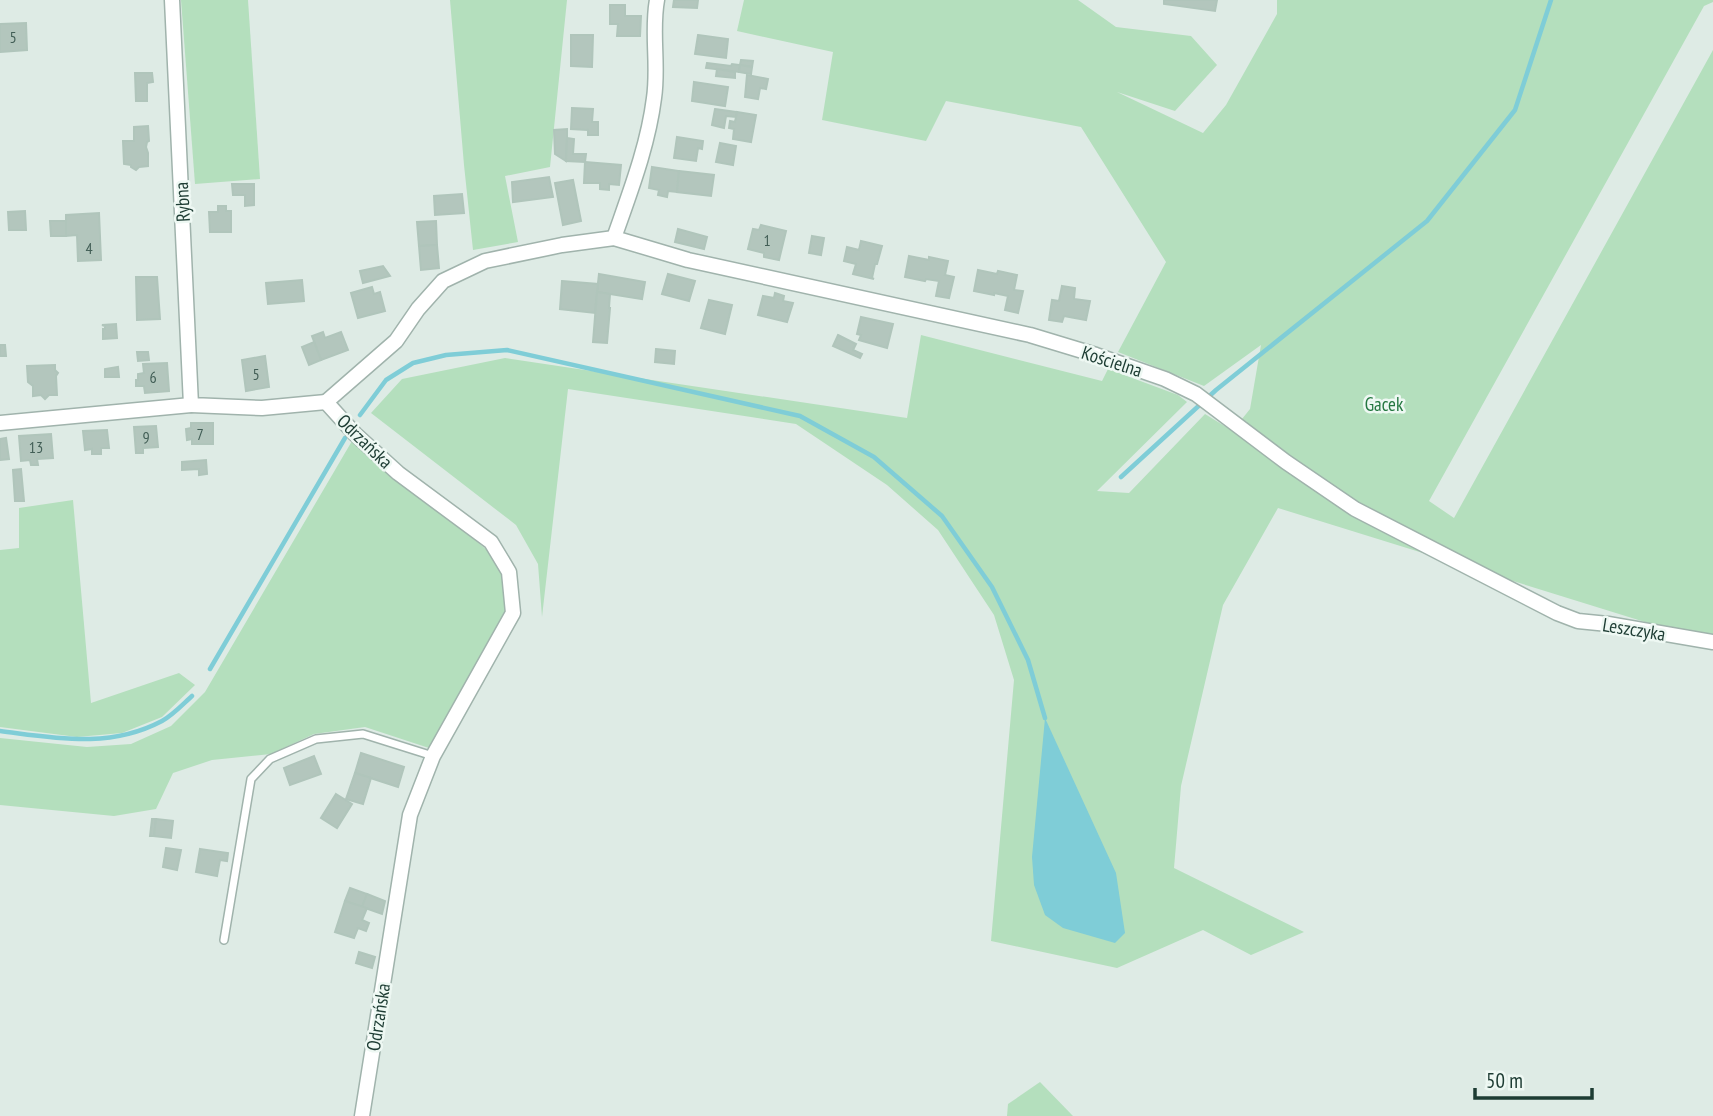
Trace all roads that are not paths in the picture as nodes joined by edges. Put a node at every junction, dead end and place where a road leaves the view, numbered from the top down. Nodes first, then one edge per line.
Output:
1 (172, 0) edge
2 (657, 0) edge
3 (614, 238) junction
4 (326, 402) junction
5 (191, 405) junction
6 (0, 423) edge
7 (1557, 612) joint
8 (1713, 642) edge
9 (433, 755) junction
10 (224, 940) dead end
11 (362, 1116) edge

1 - 5 street, Rybna
2 - 3 street
3 - 4 street, Odrzańska
3 - 7 street, Kościelna
4 - 5 street
4 - 9 street, Odrzańska
5 - 6 street
7 - 8 street, Leszczyka
9 - 10 lane
9 - 11 street, Odrzańska

